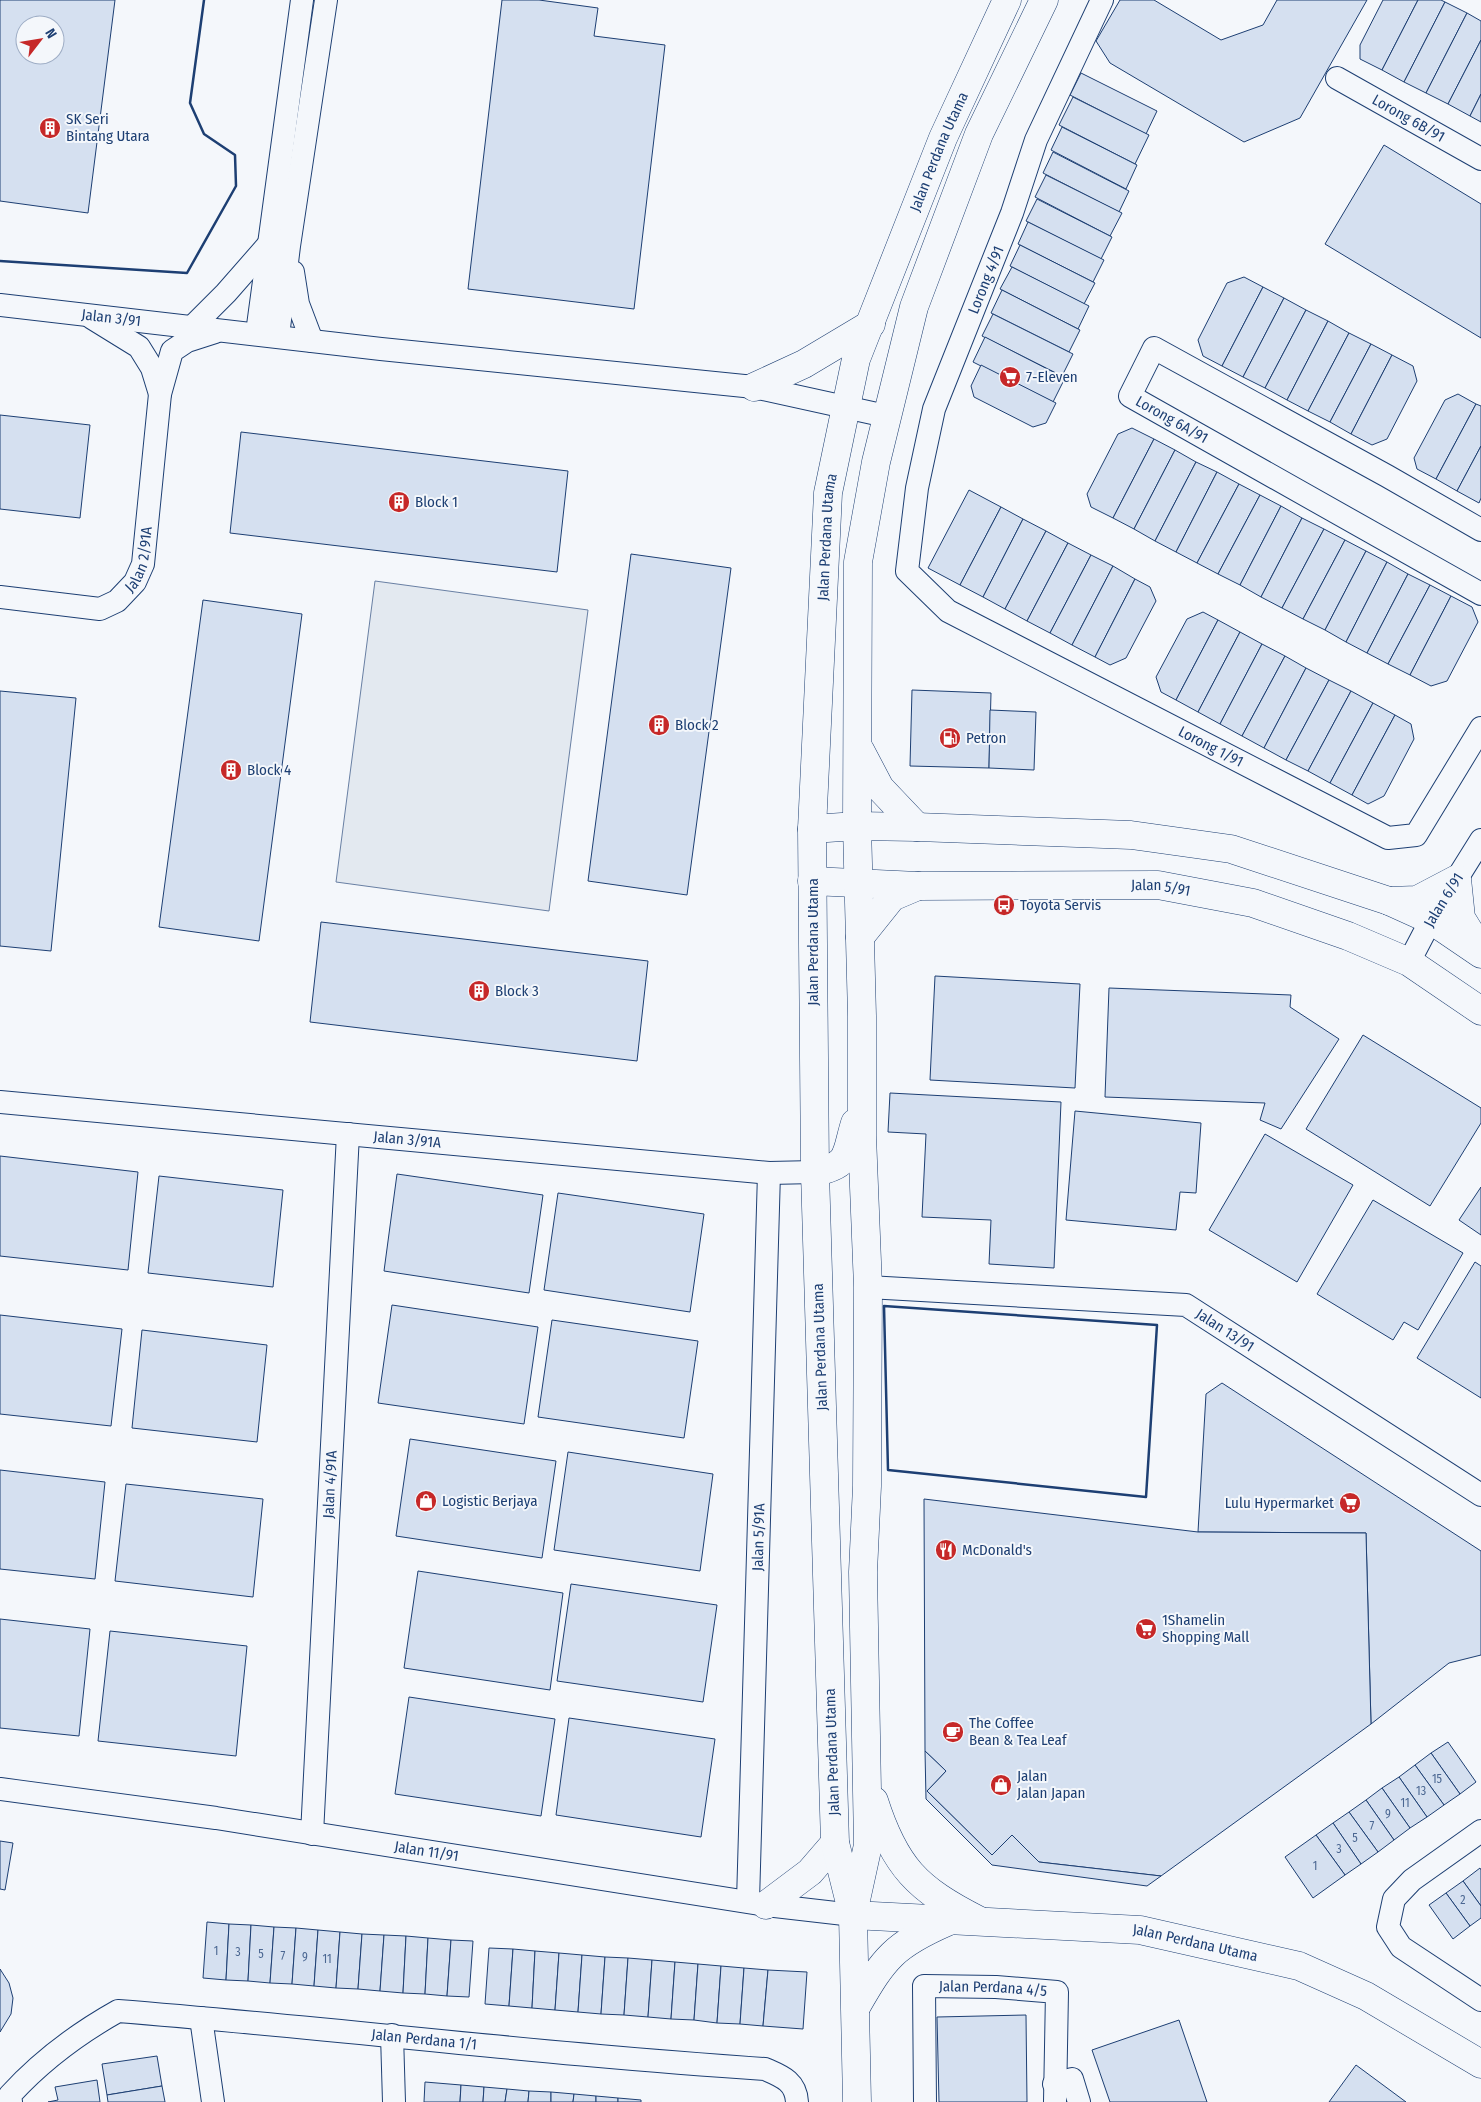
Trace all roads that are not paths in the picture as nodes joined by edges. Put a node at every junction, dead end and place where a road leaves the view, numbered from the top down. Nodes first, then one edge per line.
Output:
1 (302, 0) edge
2 (326, 0) edge
3 (1007, 0) edge
4 (1044, 0) edge
5 (1102, 0) edge
6 (1337, 78) dead end
7 (1481, 159) edge
8 (279, 246) junction
9 (0, 305) edge
10 (87, 315) junction
11 (871, 324) junction
12 (193, 326) junction
13 (223, 329) junction
14 (267, 335) junction
15 (312, 340) junction
16 (754, 387) junction
17 (160, 394) junction
18 (845, 407) junction
19 (886, 416) junction
20 (1481, 530) edge
21 (907, 571) joint
22 (1481, 594) edge
23 (0, 597) edge
24 (1480, 732) edge
25 (858, 747) junction
26 (858, 826) junction
27 (916, 827) junction
28 (812, 829) junction
29 (1481, 840) edge
30 (1457, 879) junction
31 (812, 881) junction
32 (860, 883) junction
33 (918, 886) junction
34 (1389, 901) junction
35 (1431, 920) junction
36 (860, 937) junction
37 (1481, 950) edge
38 (1481, 954) edge
39 (1410, 962) junction
40 (1481, 1011) edge
41 (863, 1098) junction
42 (0, 1102) edge
43 (348, 1134) junction
44 (815, 1172) junction
45 (769, 1173) junction
46 (868, 1286) junction
47 (1481, 1495) edge
48 (868, 1780) junction
49 (0, 1789) edge
50 (1481, 1831) edge
51 (312, 1834) junction
52 (835, 1844) junction
53 (757, 1903) junction
54 (853, 1916) junction
55 (949, 1922) junction
56 (982, 1922) junction
57 (1481, 2000) edge
58 (856, 2007) junction
59 (201, 2018) junction
60 (392, 2035) junction
61 (1481, 2064) edge
62 (1054, 2093) edge
63 (11, 2102) edge
64 (213, 2102) edge
65 (394, 2102) edge
66 (797, 2102) edge
67 (857, 2102) edge
68 (924, 2102) edge
69 (1079, 2102) edge

1 - 8 street
2 - 8 street
3 - 11 street, Jalan Perdana Utama
4 - 19 street, Jalan Perdana Utama
5 - 21 street, Lorong 4/91
6 - 7 street, Lorong 6B/91
8 - 12 street
8 - 14 street
8 - 15 street
9 - 10 street, Jalan 3/91
10 - 12 street, Jalan 3/91
10 - 17 street, Jalan 2/91A
11 - 16 street
11 - 18 street, Jalan Perdana Utama
12 - 13 street, Jalan 3/91
13 - 14 street, Jalan 3/91
13 - 17 street, Jalan 2/91A
14 - 15 street, Jalan 3/91
15 - 16 street, Jalan 3/91
16 - 18 street, Jalan 3/91
17 - 23 street, Jalan 2/91A
18 - 19 street, Jalan 3/91
18 - 28 street, Jalan Perdana Utama
19 - 25 street, Jalan Perdana Utama
20 - 22 street, Lorong 6A/91
21 - 24 street, Lorong 1/91
25 - 26 street, Jalan Perdana Utama
25 - 27 street
26 - 27 street
26 - 28 street
26 - 32 street, Jalan Perdana Utama
27 - 34 street
28 - 31 street, Jalan Perdana Utama
29 - 30 street, Jalan 6/91
30 - 34 street
30 - 35 street, Jalan 6/91
30 - 37 street
31 - 32 street, Jalan 5/91
31 - 44 street, Jalan Perdana Utama
32 - 33 street, Jalan 5/91
32 - 36 street, Jalan Perdana Utama
33 - 36 street
33 - 39 street, Jalan 5/91
34 - 35 street
35 - 38 street
35 - 39 street, Jalan 6/91
36 - 41 street, Jalan Perdana Utama
39 - 40 street, Jalan 5/91
41 - 44 street
41 - 46 street, Jalan Perdana Utama
42 - 43 street, Jalan 3/91A
43 - 45 street, Jalan 3/91A
43 - 51 street, Jalan 4/91A
44 - 45 street, Jalan 3/91A
44 - 52 street, Jalan Perdana Utama
45 - 53 street, Jalan 5/91A
46 - 47 street, Jalan 13/91
46 - 48 street, Jalan Perdana Utama
48 - 54 street, Jalan Perdana Utama
48 - 56 street
49 - 51 street, Jalan 11/91
50 - 57 street
51 - 53 street, Jalan 11/91
52 - 53 street
52 - 54 street, Jalan Perdana Utama
53 - 54 street, Jalan 11/91
54 - 55 street, Jalan Perdana Utama
54 - 58 street, Jalan Perdana Utama
55 - 56 street, Jalan Perdana Utama
55 - 58 street
56 - 61 street, Jalan Perdana Utama
58 - 67 street, Jalan Perdana Utama
59 - 60 street, Jalan Perdana 1/1
59 - 63 street, Jalan Perdana 1/1
59 - 64 street
60 - 65 street
60 - 66 street, Jalan Perdana 1/1
62 - 68 street, Jalan Perdana 4/5
62 - 69 street

